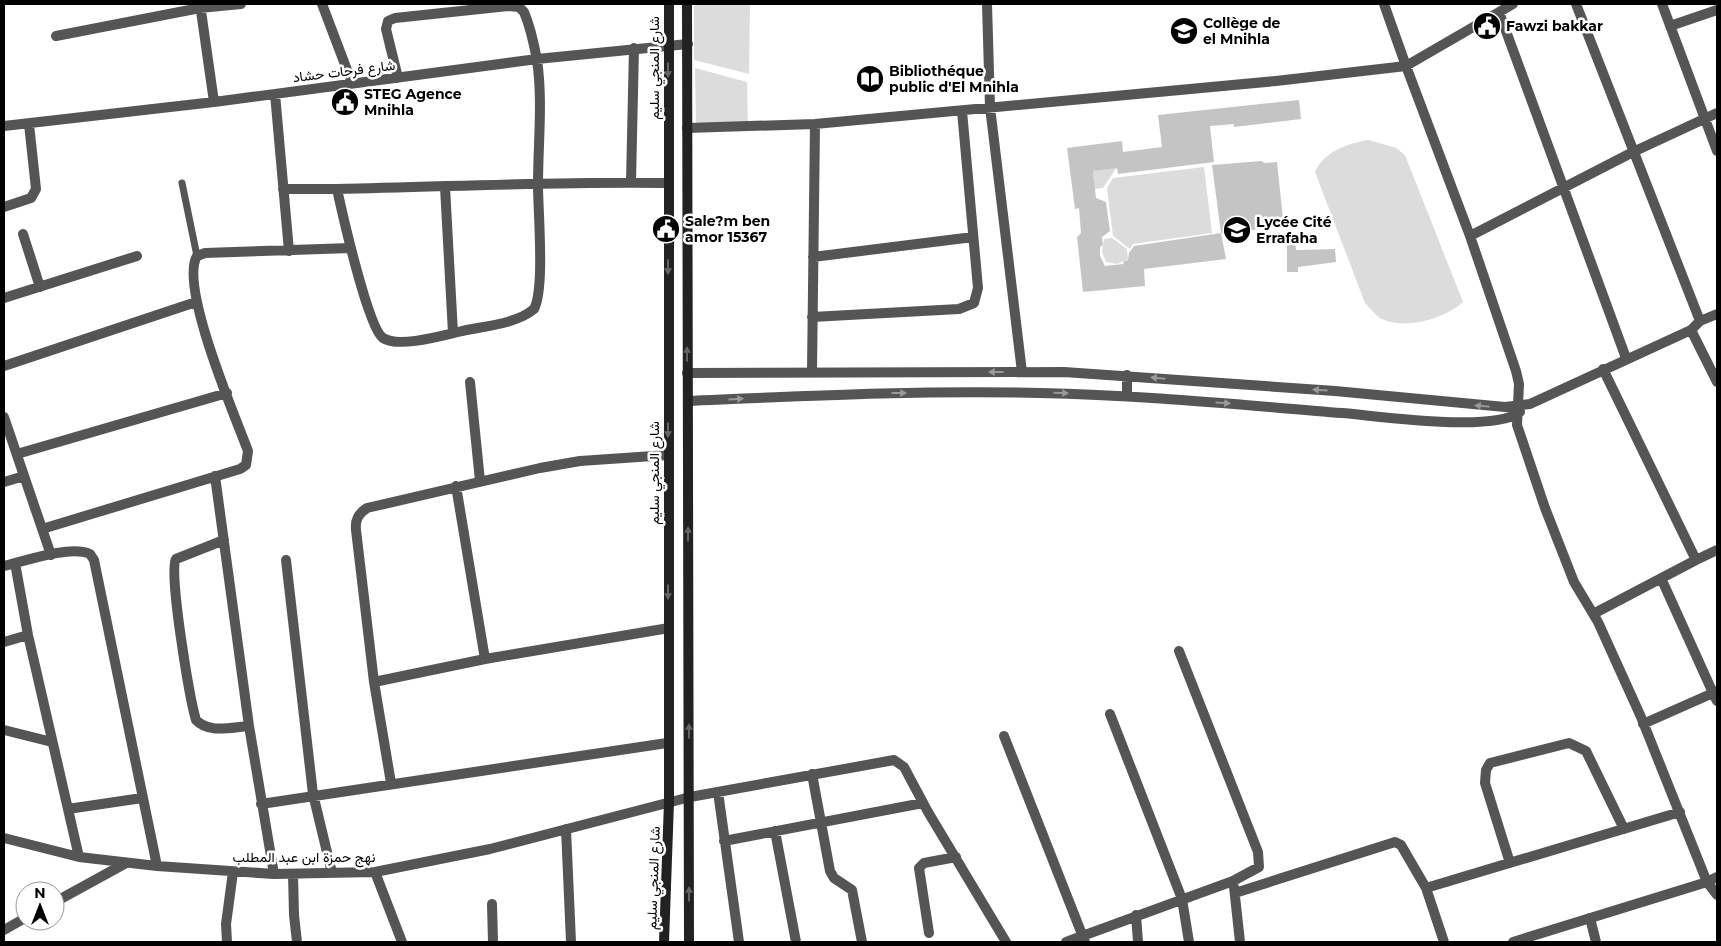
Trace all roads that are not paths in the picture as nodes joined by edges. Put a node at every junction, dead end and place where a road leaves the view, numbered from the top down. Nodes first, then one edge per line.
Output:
1 (241, 4) edge
2 (322, 4) edge
3 (668, 4) edge
4 (688, 4) edge
5 (987, 4) edge
6 (1384, 4) edge
7 (1513, 4) edge
8 (1576, 4) edge
9 (1662, 4) edge
10 (200, 6) edge
11 (1717, 11) edge
12 (1499, 12) junction
13 (1670, 26) junction
14 (56, 36) dead end
15 (688, 44) junction
16 (668, 45) junction
17 (634, 48) junction
18 (537, 59) junction
19 (1406, 66) junction
20 (398, 78) junction
21 (352, 83) junction
22 (274, 94) junction
23 (214, 102) junction
24 (990, 107) junction
25 (962, 111) junction
26 (1717, 113) edge
27 (1705, 119) junction
28 (29, 124) junction
29 (815, 124) junction
30 (4, 126) edge
31 (686, 128) junction
32 (1717, 151) edge
33 (1633, 152) junction
34 (631, 182) junction
35 (182, 183) dead end
36 (668, 183) junction
37 (538, 184) junction
38 (444, 187) junction
39 (1566, 188) junction
40 (337, 189) junction
41 (283, 190) junction
42 (4, 206) edge
43 (23, 234) dead end
44 (1470, 236) junction
45 (973, 237) junction
46 (351, 248) junction
47 (288, 251) junction
48 (137, 256) dead end
49 (197, 256) junction
50 (813, 257) junction
51 (40, 287) junction
52 (4, 298) edge
53 (196, 302) junction
54 (1717, 314) edge
55 (812, 317) junction
56 (1700, 321) junction
57 (1691, 330) junction
58 (453, 333) junction
59 (1626, 358) junction
60 (4, 366) edge
61 (1603, 369) junction
62 (812, 372) junction
63 (1022, 372) junction
64 (687, 373) junction
65 (1128, 375) junction
66 (470, 382) dead end
67 (1717, 382) edge
68 (227, 393) junction
69 (1128, 396) junction
70 (688, 401) junction
71 (1517, 410) junction
72 (5, 424) edge
73 (17, 454) junction
74 (668, 455) junction
75 (24, 476) junction
76 (214, 476) junction
77 (480, 481) junction
78 (4, 482) edge
79 (456, 486) junction
80 (42, 529) junction
81 (224, 540) junction
82 (1717, 550) edge
83 (51, 554) junction
84 (286, 560) dead end
85 (1696, 560) junction
86 (15, 564) junction
87 (4, 566) edge
88 (1661, 578) junction
89 (1593, 614) junction
90 (669, 628) junction
91 (28, 635) junction
92 (4, 642) edge
93 (1179, 651) dead end
94 (484, 659) junction
95 (374, 682) junction
96 (1716, 695) edge
97 (1110, 714) dead end
98 (1643, 724) junction
99 (249, 726) junction
100 (4, 730) edge
101 (1004, 736) dead end
102 (52, 742) junction
103 (667, 743) junction
104 (812, 774) junction
105 (391, 783) junction
106 (718, 792) junction
107 (313, 794) junction
108 (142, 798) junction
109 (690, 798) junction
110 (669, 802) junction
111 (923, 803) junction
112 (261, 804) junction
113 (68, 809) junction
114 (1680, 812) junction
115 (822, 822) junction
116 (566, 829) junction
117 (1624, 829) junction
118 (775, 831) junction
119 (4, 838) edge
120 (724, 841) junction
121 (79, 857) junction
122 (956, 857) junction
123 (126, 863) junction
124 (1510, 863) junction
125 (157, 866) junction
126 (232, 872) junction
127 (375, 872) junction
128 (332, 873) junction
129 (274, 874) junction
130 (293, 874) junction
131 (1717, 877) edge
132 (1233, 881) junction
133 (1707, 882) junction
134 (1426, 888) junction
135 (1235, 893) junction
136 (1717, 895) edge
137 (65, 897) edge
138 (1182, 899) junction
139 (492, 904) dead end
140 (1136, 915) junction
141 (1590, 918) junction
142 (15, 924) edge
143 (4, 930) edge
144 (929, 933) dead end
145 (1084, 938) edge
146 (398, 941) edge
147 (227, 942) edge
148 (297, 942) edge
149 (494, 942) edge
150 (571, 942) edge
151 (664, 942) edge
152 (688, 942) edge
153 (739, 942) edge
154 (796, 942) edge
155 (862, 942) edge
156 (1006, 942) edge
157 (1066, 942) edge
158 (1138, 942) edge
159 (1189, 942) edge
160 (1240, 942) edge
161 (1444, 942) edge
162 (1513, 942) edge
163 (1596, 942) edge

1 - 10 street
2 - 21 street
3 - 16 main road, شارع المنجي سليم
4 - 15 main road
5 - 24 street
6 - 19 street
7 - 12 street
8 - 33 street
9 - 13 street
10 - 14 street
10 - 23 street
11 - 13 street
12 - 19 street
12 - 39 street
13 - 27 street
15 - 16 street, شارع فرحات حشاد
15 - 31 main road
16 - 17 street, شارع فرحات حشاد
16 -> 36 main road, شارع المنجي سليم
17 - 18 street, شارع فرحات حشاد
17 - 34 street
18 - 20 street, شارع فرحات حشاد
18 - 20 street
18 - 37 street
19 - 24 street
19 - 44 street
20 - 21 street, شارع فرحات حشاد
21 - 22 street, شارع فرحات حشاد
22 - 23 street, شارع فرحات حشاد
22 - 41 street
23 - 28 street, شارع فرحات حشاد
24 - 25 street
24 - 63 street
25 - 29 street
25 - 45 street
26 - 27 street
27 - 32 street
27 - 33 street
28 - 30 street, شارع فرحات حشاد
28 - 42 street
29 - 31 street
29 - 50 street
64 -> 31 main road
33 - 39 street
33 - 56 street
34 - 36 street
34 - 37 street
35 - 49 lane
36 -> 74 main road, شارع المنجي سليم
37 - 38 street
37 - 58 street
38 - 40 street
38 - 58 street
39 - 44 street
39 - 59 street
40 - 41 street
40 - 46 street
41 - 47 street
43 - 51 street
44 - 71 street
45 - 50 street
45 - 55 street
46 - 47 street
46 - 58 street
47 - 49 street
48 - 51 street
49 - 53 street
50 - 55 street
51 - 52 street
53 - 60 street
53 - 68 street
54 - 56 street
55 - 62 street
56 - 57 street
57 - 59 street
57 - 67 street
59 - 61 street
61 - 71 street
61 - 85 street
63 -> 62 street
62 - 64 street
63 - 65 street
64 - 70 main road
65 - 69 street
71 -> 65 street
66 - 77 street
68 - 73 street
68 - 76 street
70 -> 69 street
69 -> 71 street
109 -> 70 main road
71 - 89 street
72 - 73 street
73 - 75 street
74 - 77 street
74 -> 90 main road, شارع المنجي سليم
75 - 78 street
75 - 80 street
76 - 80 street
76 - 81 street
77 - 79 street
79 - 94 street
79 - 95 street
80 - 83 street
81 - 99 street
81 - 99 street
82 - 85 street
83 - 86 street
83 - 108 street
84 - 107 street
85 - 88 street
86 - 87 street
86 - 91 street
88 - 89 street
88 - 96 street
89 - 98 street
90 - 94 street
90 - 103 main road, شارع المنجي سليم
91 - 92 street
91 - 102 street
93 - 132 street
94 - 95 street
95 - 105 street
96 - 98 street
97 - 138 street
98 - 114 street
99 - 112 street
100 - 102 street
101 - 145 street
102 - 113 street
103 - 105 street
103 - 110 main road, شارع المنجي سليم
104 - 106 street, نهج حمزة ابن عبد المطلب
104 - 111 street, نهج حمزة ابن عبد المطلب
104 - 115 street
105 - 107 street
106 - 109 street, نهج حمزة ابن عبد المطلب
106 - 120 street
107 - 112 street
107 - 128 street
108 - 113 street
108 - 125 street
109 - 110 street, نهج حمزة ابن عبد المطلب
152 -> 109 main road
110 - 116 street, نهج حمزة ابن عبد المطلب
110 - 151 main road, شارع المنجي سليم
111 - 115 street
111 - 122 street, نهج حمزة ابن عبد المطلب
112 - 129 street
113 - 121 street
114 - 117 street
114 - 133 street
115 - 118 street
115 - 155 street
116 - 127 street, نهج حمزة ابن عبد المطلب
116 - 150 street
117 - 124 street
117 - 124 street
118 - 120 street
118 - 154 street
119 - 121 street, نهج حمزة ابن عبد المطلب
120 - 153 street
121 - 123 street, نهج حمزة ابن عبد المطلب
122 - 144 street
122 - 156 street, نهج حمزة ابن عبد المطلب
123 - 125 street, نهج حمزة ابن عبد المطلب
123 - 137 street
124 - 134 street
125 - 126 street, نهج حمزة ابن عبد المطلب
126 - 129 street, نهج حمزة ابن عبد المطلب
126 - 147 street
127 - 128 street, نهج حمزة ابن عبد المطلب
127 - 146 street
128 - 130 street, نهج حمزة ابن عبد المطلب
129 - 130 street, نهج حمزة ابن عبد المطلب
130 - 148 street
131 - 133 street
132 - 135 street
132 - 138 street
133 - 136 street
133 - 141 street
134 - 135 street
134 - 161 street
135 - 160 street
138 - 140 street
138 - 159 street
139 - 149 street
140 - 145 street
140 - 158 street
141 - 162 street
141 - 163 street
142 - 143 street
145 - 157 street

